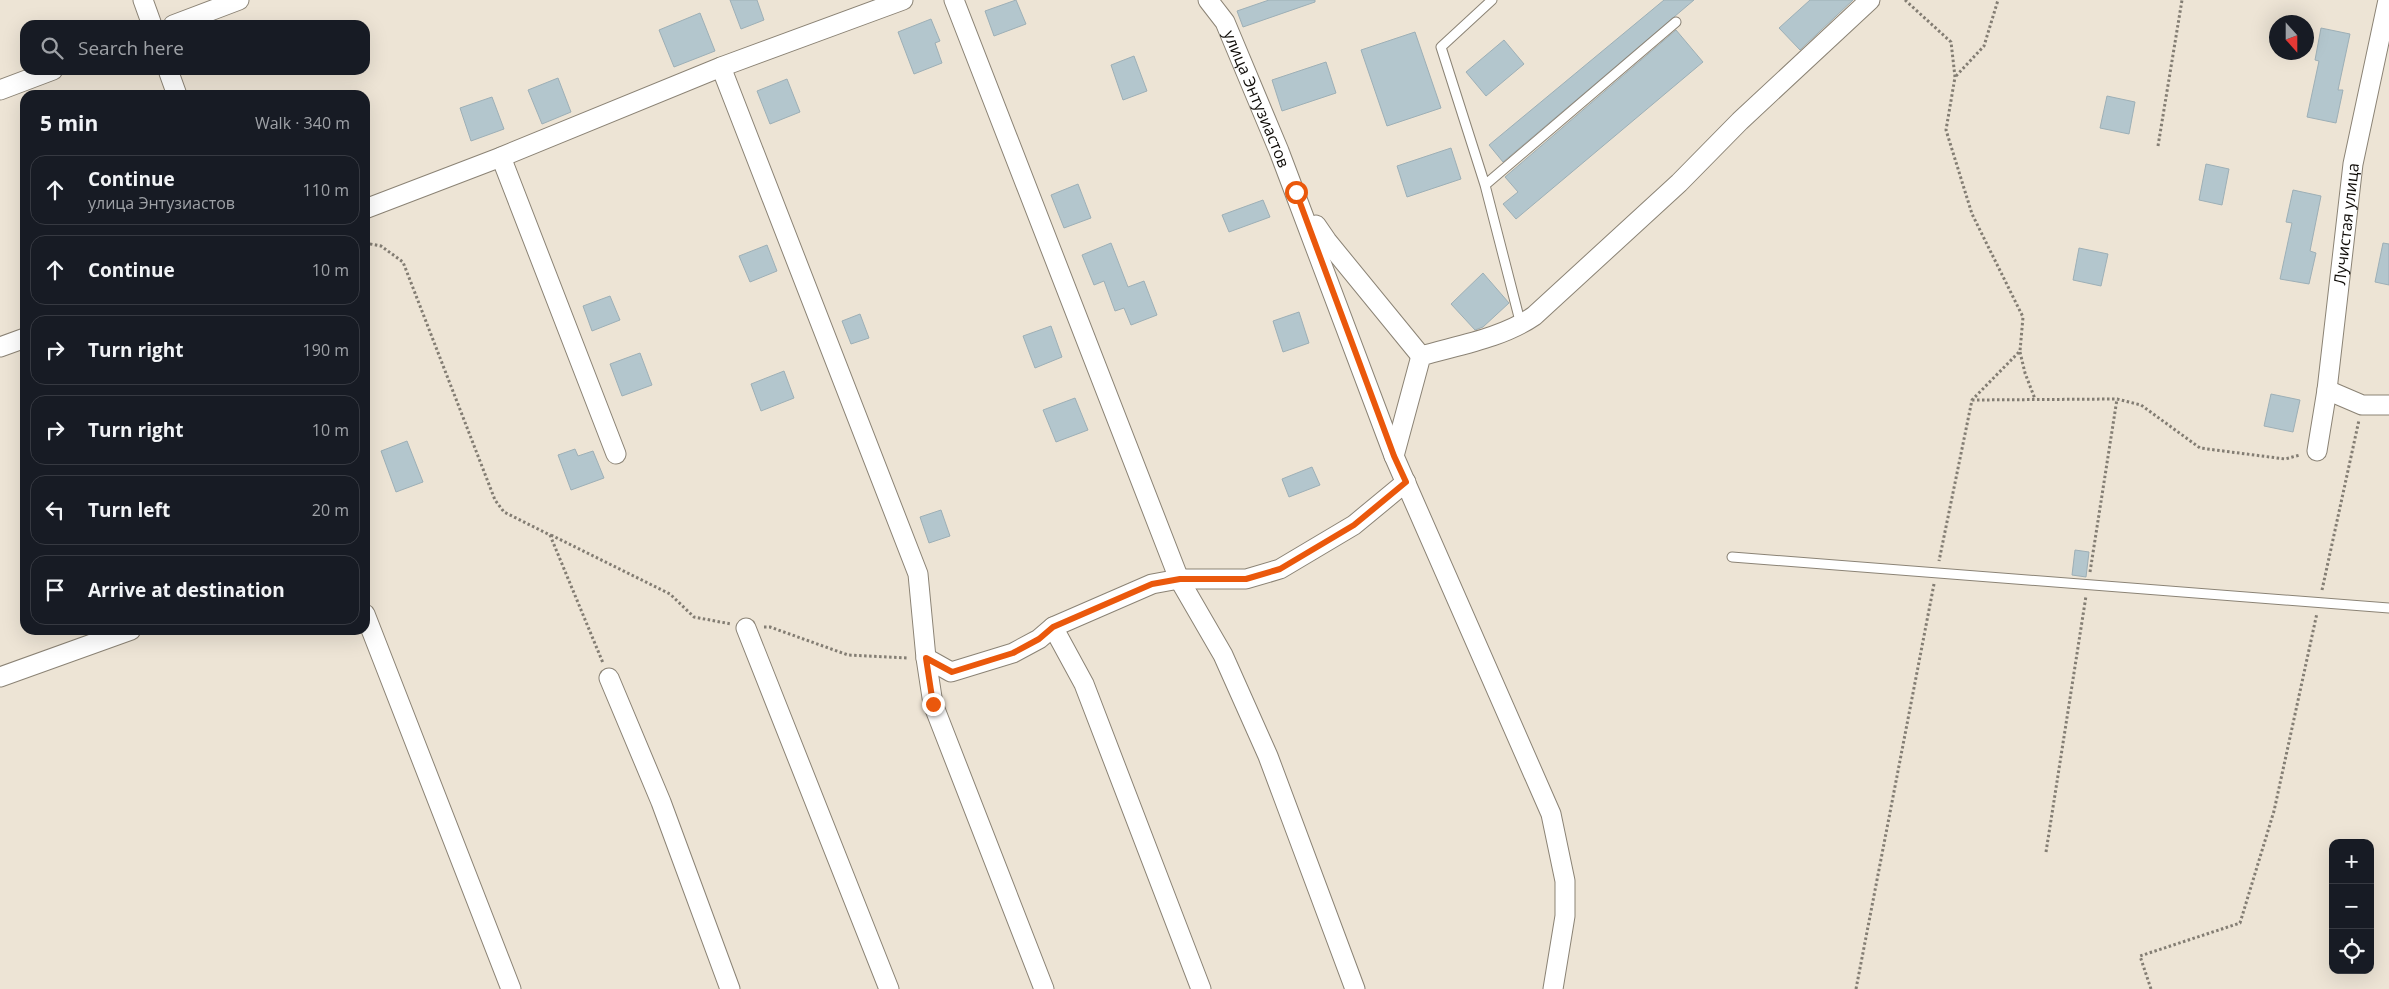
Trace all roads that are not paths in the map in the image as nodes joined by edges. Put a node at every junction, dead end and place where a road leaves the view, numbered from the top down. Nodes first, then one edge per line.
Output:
1 (143, 0) edge
2 (239, 0) edge
3 (903, 0) edge
4 (954, 0) edge
5 (1208, 0) edge
6 (1492, 0) edge
7 (1870, 0) edge
8 (2388, 0) edge
9 (150, 20) edge
10 (186, 20) edge
11 (1676, 22) dead end
12 (721, 67) junction
13 (40, 75) edge
14 (170, 75) edge
15 (0, 90) edge
16 (175, 90) edge
17 (501, 157) junction
18 (1485, 185) junction
19 (1296, 192) junction
20 (370, 207) edge
21 (1521, 325) junction
22 (20, 340) edge
23 (0, 347) edge
24 (1421, 356) junction
25 (2327, 390) junction
26 (2389, 405) edge
27 (2317, 451) road end
28 (616, 454) dead end
29 (1394, 456) junction
30 (1406, 482) junction
31 (1732, 557) dead end
32 (1180, 579) junction
33 (2389, 608) edge
34 (370, 627) edge
35 (1053, 627) junction
36 (746, 628) road end
37 (117, 635) edge
38 (926, 658) junction
39 (0, 676) edge
40 (610, 678) road end
41 (512, 989) edge
42 (730, 989) edge
43 (889, 989) edge
44 (1044, 989) edge
45 (1201, 989) edge
46 (1355, 989) edge
47 (1553, 989) edge

1 - 9 street
2 - 10 street
3 - 12 street
4 - 32 street
5 - 19 street, улица Энтузиастов
6 - 18 lane
7 - 21 street
8 - 25 street, Лучистая улица
11 - 18 lane
12 - 17 street
12 - 38 street
13 - 15 street
14 - 16 street
17 - 20 street
17 - 28 street
18 - 21 lane
19 - 24 street
19 - 29 street, улица Энтузиастов
21 - 24 street
22 - 23 street
24 - 29 street
25 - 26 street
25 - 27 street, Лучистая улица
29 - 30 street, улица Энтузиастов
30 - 32 street
30 - 47 street, улица Энтузиастов
31 - 33 lane
32 - 35 street
32 - 46 street
34 - 41 street
35 - 38 street
35 - 45 street
36 - 43 street
37 - 39 street
38 - 44 street
40 - 42 street

